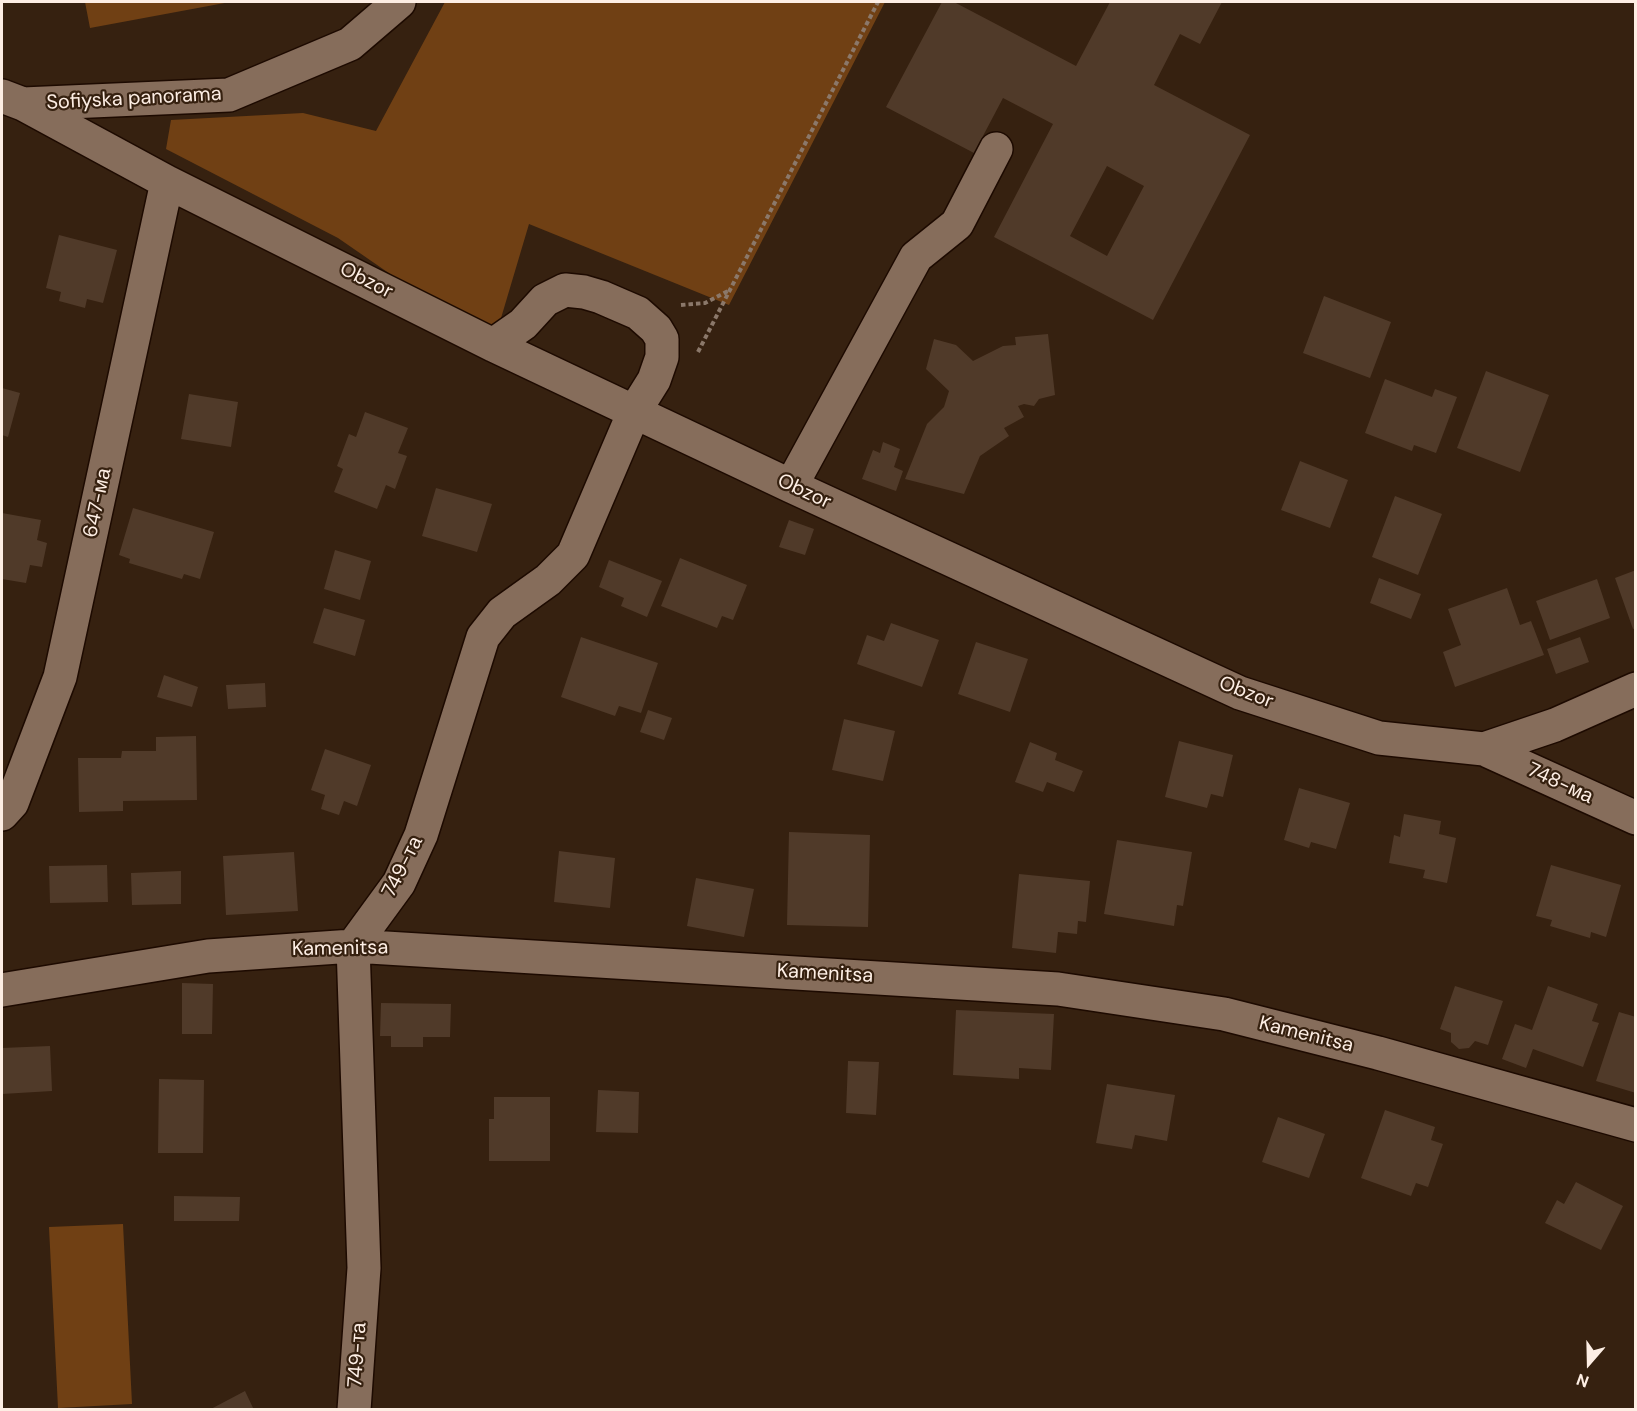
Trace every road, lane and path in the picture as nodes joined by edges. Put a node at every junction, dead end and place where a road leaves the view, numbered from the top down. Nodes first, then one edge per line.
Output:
1 (399, 2) edge
2 (878, 2) edge
3 (12, 100) edge
4 (996, 149) dead end
5 (167, 182) junction
6 (730, 290) junction
7 (638, 314) junction
8 (493, 345) junction
9 (693, 362) dead end
10 (634, 411) junction
11 (791, 486) junction
12 (1635, 689) edge
13 (1484, 749) junction
14 (2, 814) edge
15 (1635, 818) edge
16 (353, 946) junction
17 (2, 990) edge
18 (1635, 1125) edge
19 (354, 1410) edge

1 - 3 street, Sofiyska panorama
2 - 6 path
3 - 5 street, Obzor
4 - 11 street
5 - 8 street, Obzor
5 - 14 street, 647-ма
6 - 7 path
6 - 9 path
7 - 8 street, 749-та
7 - 10 street, 749-та
8 - 10 street, Obzor
10 - 11 street, Obzor
10 - 16 street, 749-та
11 - 13 street, Obzor
12 - 13 street, Obzor
13 - 15 street, 748-ма
16 - 17 street, Kamenitsa
16 - 18 street, Kamenitsa
16 - 19 street, 749-та

